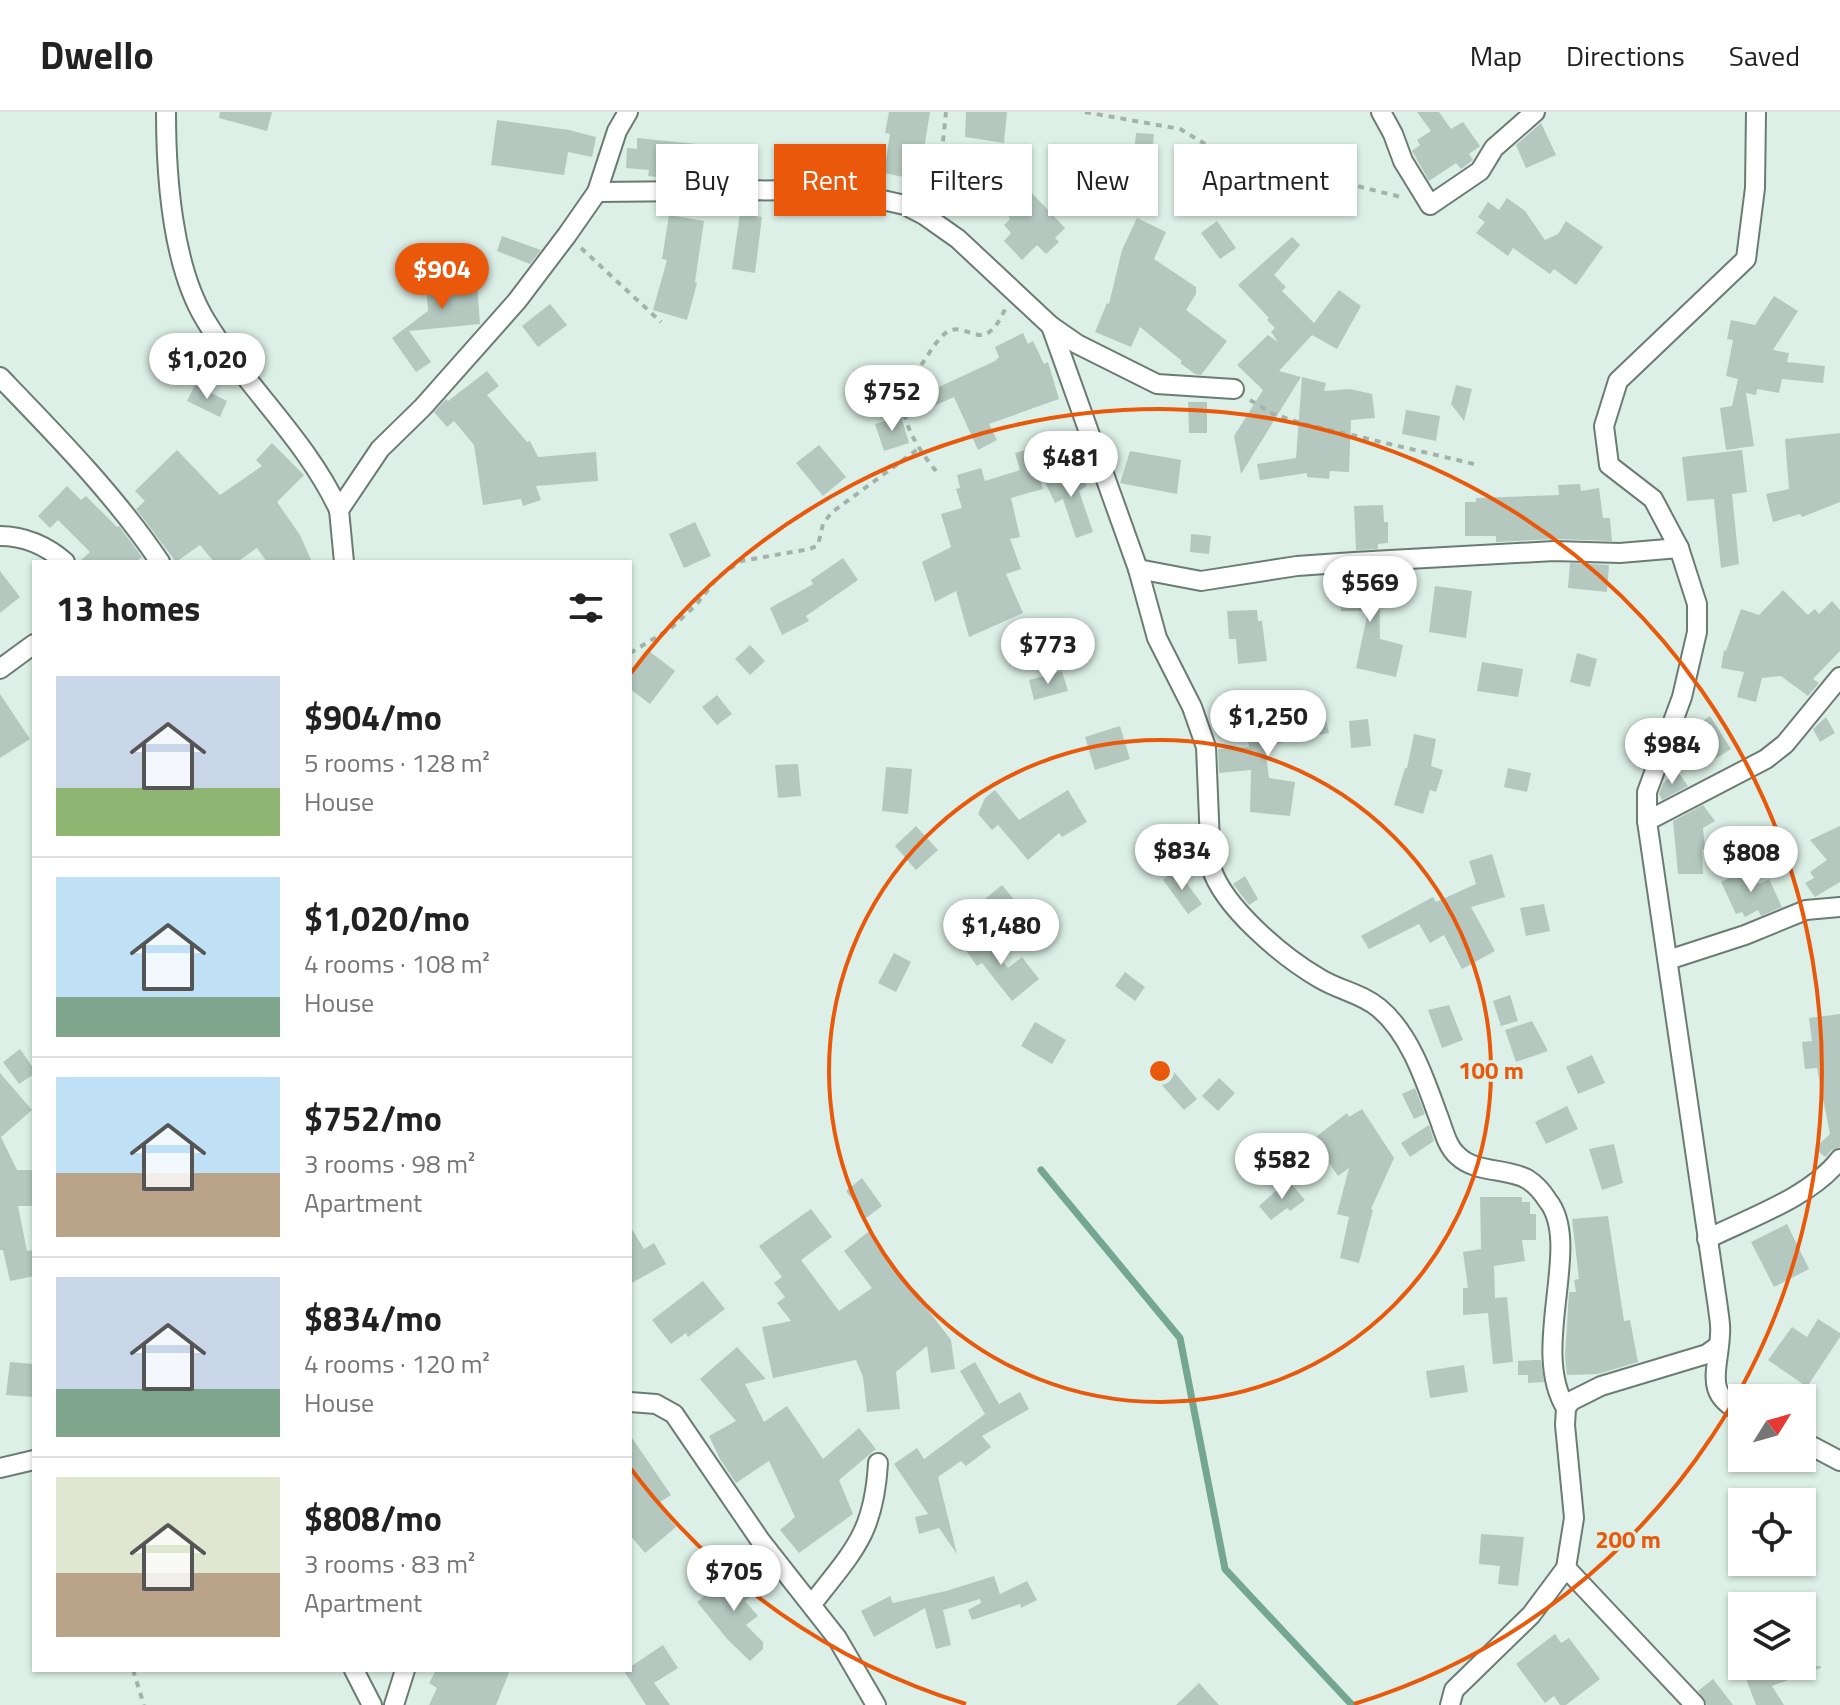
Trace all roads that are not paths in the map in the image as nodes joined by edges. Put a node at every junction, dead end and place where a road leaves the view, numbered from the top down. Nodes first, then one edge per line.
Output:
1 (166, 112) edge
2 (628, 112) edge
3 (1381, 112) edge
4 (1535, 112) edge
5 (1752, 115) edge
6 (597, 192) junction
7 (1051, 326) junction
8 (0, 377) edge
9 (1234, 389) road end
10 (339, 510) junction
11 (0, 536) edge
12 (1679, 548) junction
13 (63, 560) edge
14 (156, 560) edge
15 (344, 560) edge
16 (1138, 569) junction
17 (32, 645) edge
18 (0, 669) edge
19 (1840, 677) edge
20 (1647, 821) junction
21 (1840, 907) edge
22 (1668, 960) junction
23 (1840, 1159) edge
24 (1707, 1239) junction
25 (1718, 1346) junction
26 (632, 1402) edge
27 (1728, 1406) edge
28 (1566, 1408) junction
29 (1816, 1448) edge
30 (32, 1460) edge
31 (1840, 1461) edge
32 (878, 1463) dead end
33 (0, 1468) edge
34 (1566, 1568) junction
35 (812, 1604) junction
36 (355, 1672) edge
37 (404, 1672) edge
38 (372, 1705) edge
39 (394, 1705) edge
40 (876, 1705) edge
41 (1450, 1705) edge
42 (1695, 1705) edge

1 - 10 street
2 - 6 street
3 - 4 street
5 - 12 street
6 - 7 street
6 - 10 street
7 - 9 street
7 - 16 street
8 - 14 street
10 - 15 street
11 - 13 street
12 - 16 street
12 - 20 street
16 - 28 street
17 - 18 street
19 - 20 street
20 - 22 street
21 - 22 street
22 - 24 street
23 - 24 street
24 - 25 street
25 - 27 street
25 - 28 street
26 - 35 street
28 - 34 street
29 - 31 street
30 - 33 street
32 - 35 street
34 - 41 street
34 - 42 street
35 - 40 street
36 - 38 street
37 - 39 street

